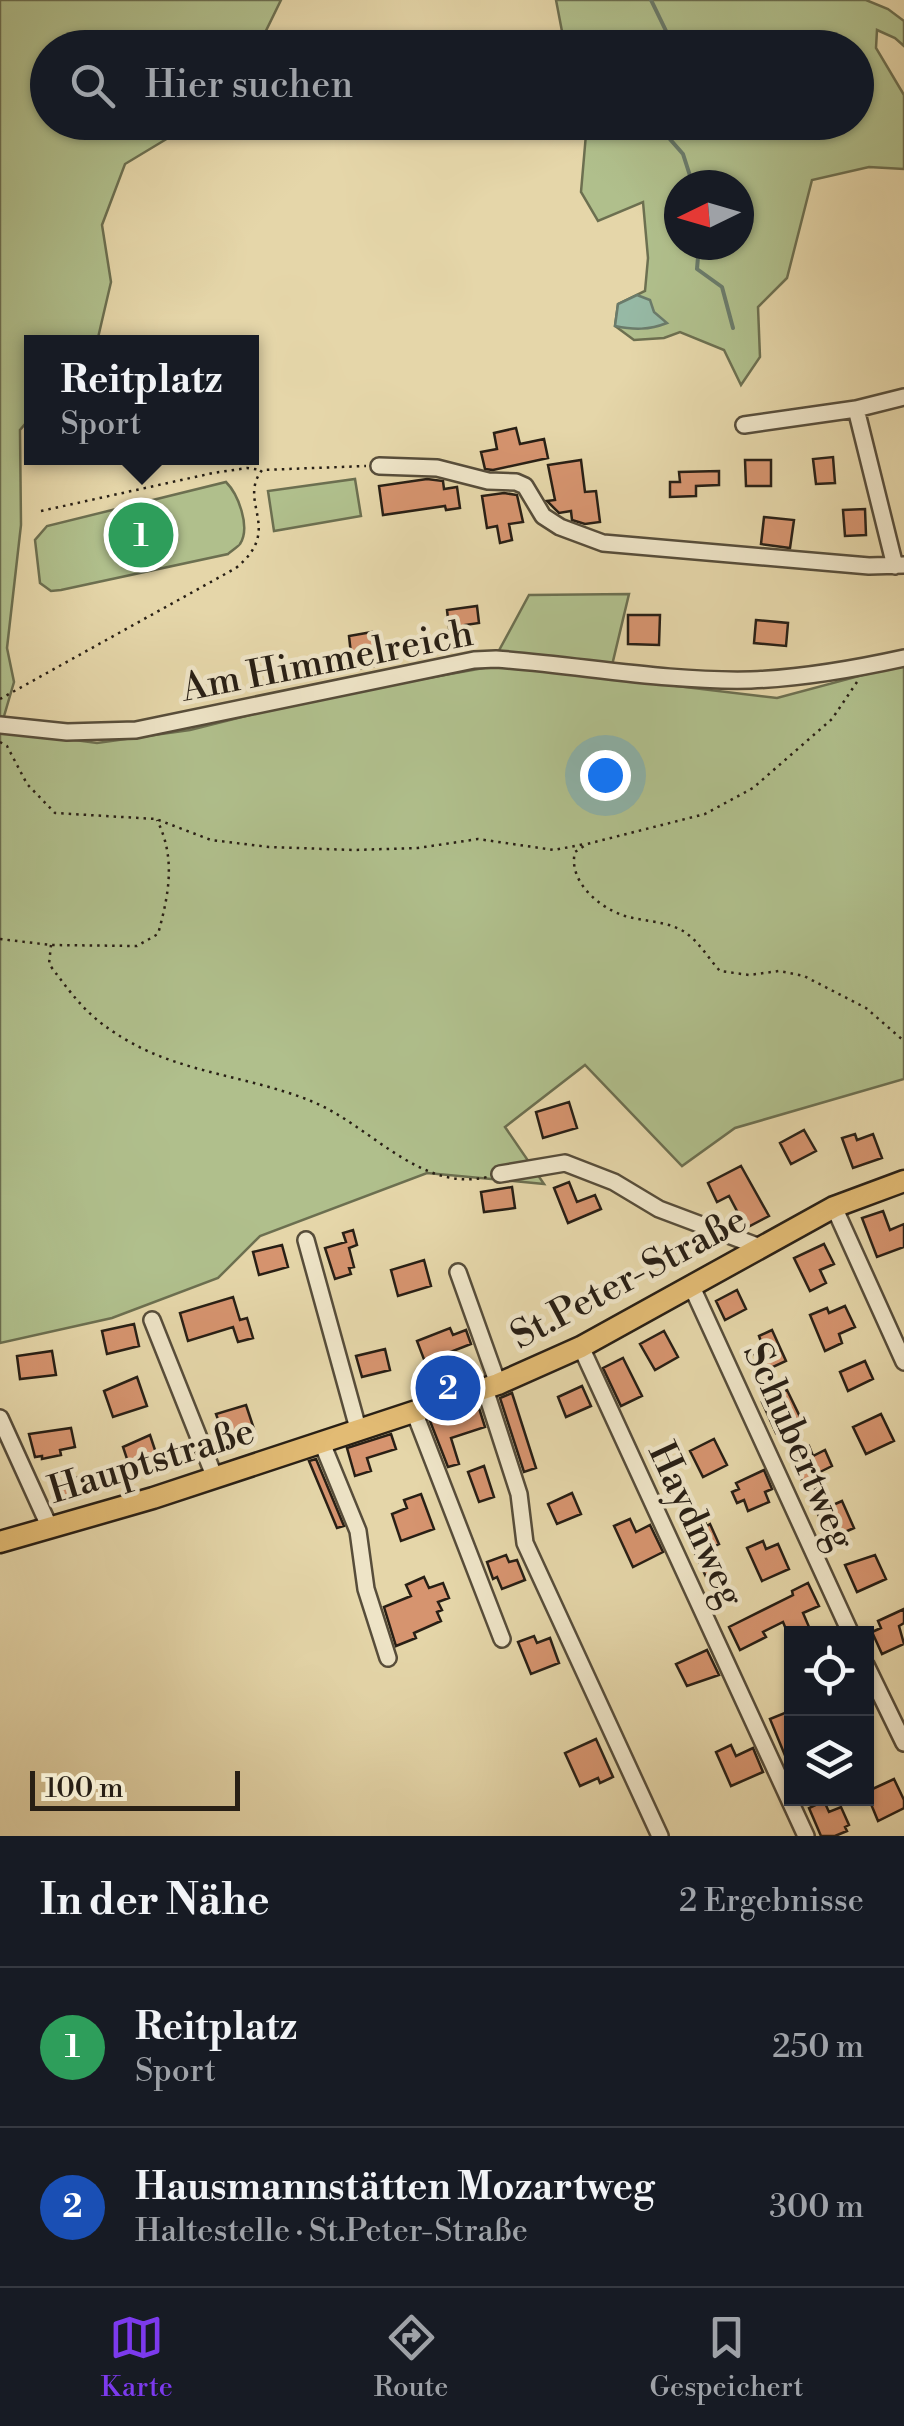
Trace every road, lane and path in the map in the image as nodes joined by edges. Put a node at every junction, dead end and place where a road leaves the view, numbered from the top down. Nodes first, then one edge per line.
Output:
1 (904, 397) edge
2 (856, 408) junction
3 (744, 425) dead end
4 (379, 466) joint
5 (262, 470) junction
6 (40, 512) dead end
7 (900, 566) edge
8 (904, 658) edge
9 (870, 664) junction
10 (0, 699) edge
11 (0, 725) edge
12 (0, 742) edge
13 (156, 819) junction
14 (586, 844) junction
15 (0, 939) edge
16 (50, 944) junction
17 (904, 1041) edge
18 (500, 1174) joint
19 (904, 1181) edge
20 (834, 1207) junction
21 (306, 1240) dead end
22 (760, 1247) junction
23 (458, 1272) dead end
24 (691, 1285) junction
25 (152, 1320) dead end
26 (581, 1347) junction
27 (904, 1362) edge
28 (492, 1386) junction
29 (415, 1414) junction
30 (0, 1418) edge
31 (359, 1432) junction
32 (322, 1443) junction
33 (215, 1478) junction
34 (50, 1528) junction
35 (0, 1542) edge
36 (848, 1626) edge
37 (502, 1639) dead end
38 (388, 1658) dead end
39 (874, 1681) edge
40 (904, 1743) edge
41 (660, 1836) edge
42 (806, 1836) edge

1 - 2 street
2 - 3 street
2 - 7 street
4 - 5 path
4 - 7 street
5 - 6 path
5 - 10 path
8 - 9 street, Am Himmelreich
9 - 11 street, Am Himmelreich
9 - 14 path
12 - 13 path
13 - 14 path
13 - 16 path
14 - 17 path
15 - 16 path
16 - 18 path
18 - 22 street
19 - 20 main road, St.Peter-Straße
20 - 22 main road, St.Peter-Straße
20 - 27 street
21 - 31 street
22 - 24 main road, St.Peter-Straße
23 - 28 street
24 - 26 main road, St.Peter-Straße
24 - 36 street, Schubertweg
25 - 33 street
26 - 28 main road, St.Peter-Straße
26 - 42 street, Haydnweg
28 - 29 main road, St.Peter-Straße
28 - 41 street
29 - 31 main road, St.Peter-Straße
29 - 37 street
30 - 34 street
31 - 32 main road, St.Peter-Straße
32 - 33 main road, Hauptstraße
32 - 38 street
33 - 34 main road, Hauptstraße
34 - 35 main road, Hauptstraße
39 - 40 street

